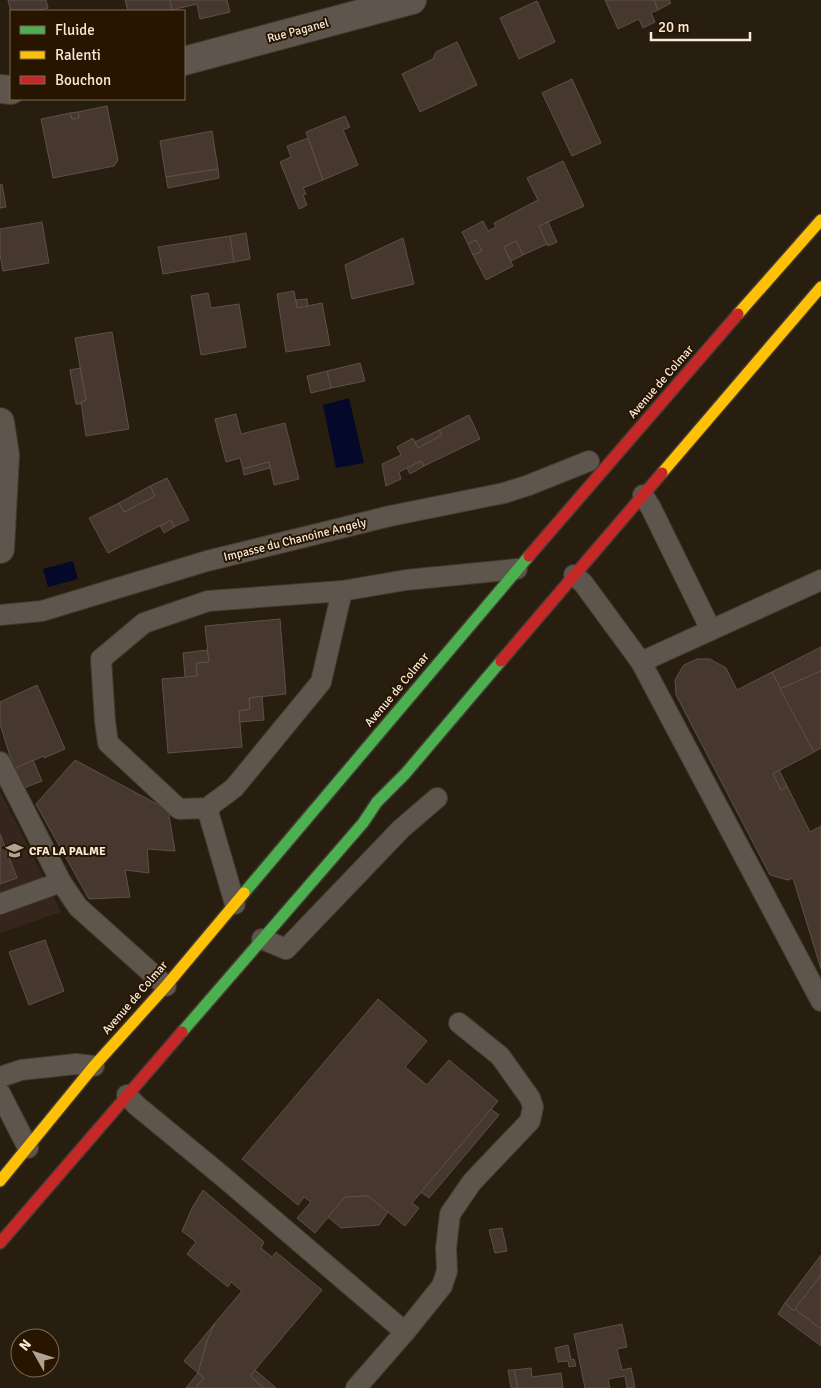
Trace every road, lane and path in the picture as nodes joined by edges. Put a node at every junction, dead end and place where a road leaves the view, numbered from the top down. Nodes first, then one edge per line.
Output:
1 (412, 0) edge
2 (185, 61) edge
3 (821, 220) edge
4 (821, 287) edge
5 (0, 422) edge
6 (588, 461) dead end
7 (643, 495) junction
8 (0, 549) edge
9 (517, 569) junction
10 (574, 576) junction
11 (821, 580) edge
12 (342, 591) junction
13 (0, 615) edge
14 (711, 630) junction
15 (641, 662) junction
16 (0, 762) edge
17 (436, 798) dead end
18 (207, 808) junction
19 (61, 882) junction
20 (0, 904) edge
21 (235, 904) junction
22 (262, 939) junction
23 (166, 986) junction
24 (821, 1001) edge
25 (459, 1023) dead end
26 (94, 1066) junction
27 (0, 1077) edge
28 (0, 1093) edge
29 (128, 1096) junction
30 (28, 1148) junction
31 (0, 1182) edge
32 (0, 1243) edge
33 (404, 1332) junction
34 (356, 1388) edge

1 - 2 street, Rue Paganel
3 - 9 main road, Avenue de Colmar
4 - 7 main road
5 - 8 street
6 - 13 lane, Impasse du Chanoine Angely
7 - 10 main road
7 - 14 lane
9 - 12 lane
9 - 21 main road, Avenue de Colmar
10 - 15 lane
10 - 22 main road
11 - 14 lane
12 - 18 lane
12 - 18 lane
14 - 15 lane
15 - 24 lane
16 - 19 lane
17 - 22 lane
18 - 21 lane
19 - 20 lane
19 - 23 lane
21 - 23 main road, Avenue de Colmar
22 - 29 main road
23 - 26 main road, Avenue de Colmar
25 - 33 lane
26 - 27 lane
26 - 30 main road, Avenue de Colmar
28 - 30 lane
29 - 32 main road
29 - 33 lane
30 - 31 main road, Avenue de Colmar
33 - 34 lane

